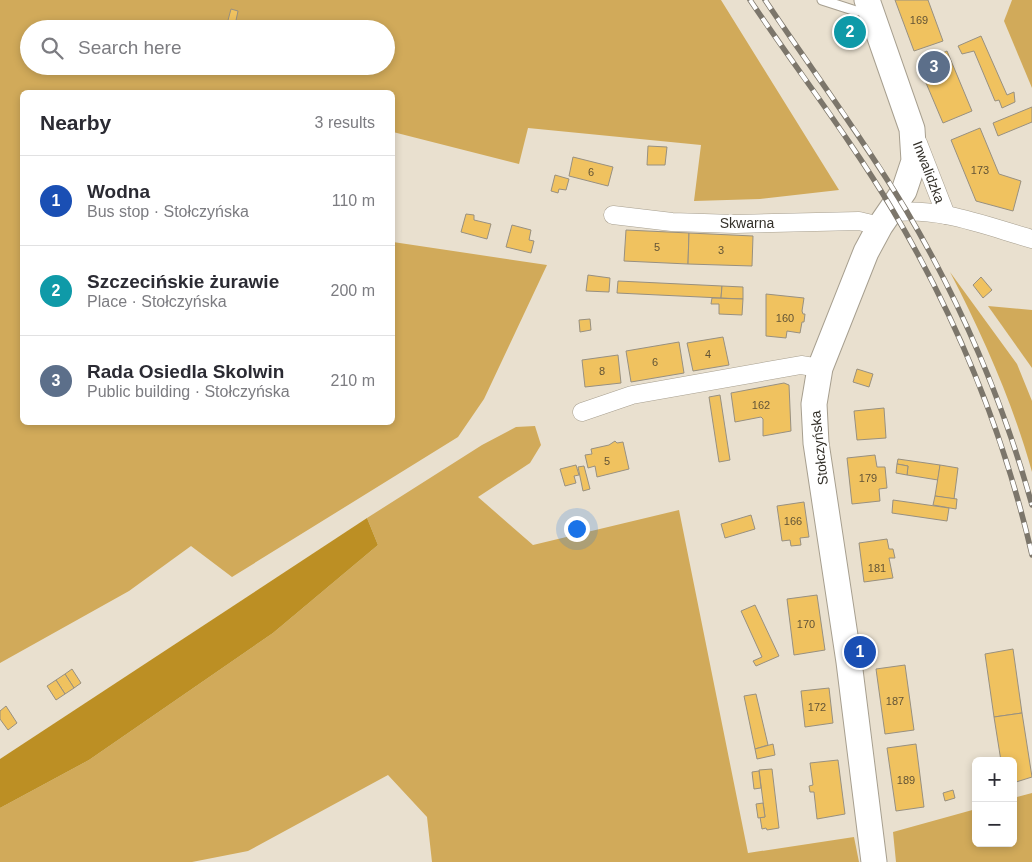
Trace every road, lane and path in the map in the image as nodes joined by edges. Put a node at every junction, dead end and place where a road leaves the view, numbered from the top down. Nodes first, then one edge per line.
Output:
1 (822, 0) edge
2 (869, 5) edge
3 (912, 129) junction
4 (614, 215) dead end
5 (946, 215) junction
6 (884, 220) junction
7 (1032, 239) edge
8 (820, 368) junction
9 (582, 412) dead end
10 (874, 862) edge

1 - 2 lane
2 - 3 street, Stołczyńska
3 - 5 street, Inwalidzka
3 - 6 street, Stołczyńska
4 - 6 street, Skwarna
5 - 6 street, Inwalidzka
5 - 7 street, Inwalidzka
6 - 8 street, Stołczyńska
8 - 9 street
8 - 10 street, Stołczyńska

